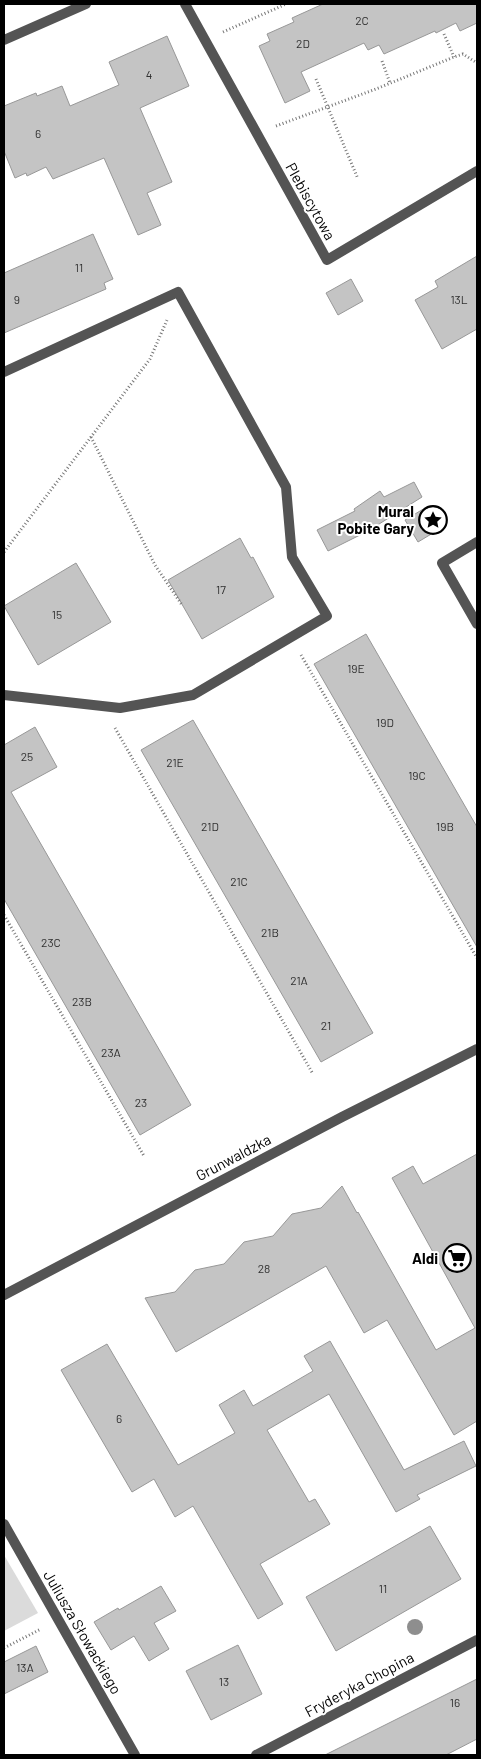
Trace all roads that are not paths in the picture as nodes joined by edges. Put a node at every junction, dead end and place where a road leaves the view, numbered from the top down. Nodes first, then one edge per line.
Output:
1 (86, 4) edge
2 (185, 4) edge
3 (4, 40) edge
4 (477, 171) edge
5 (4, 372) edge
6 (477, 542) edge
7 (477, 624) edge
8 (4, 695) edge
9 (477, 1049) edge
10 (4, 1295) edge
11 (4, 1524) edge
12 (477, 1640) edge
13 (136, 1755) edge
14 (256, 1755) edge

1 - 3 street
2 - 4 street, Plebiscytowa
5 - 8 street
6 - 7 street
9 - 10 street, Grunwaldzka
11 - 13 street, Juliusza Słowackiego
12 - 14 street, Fryderyka Chopina

